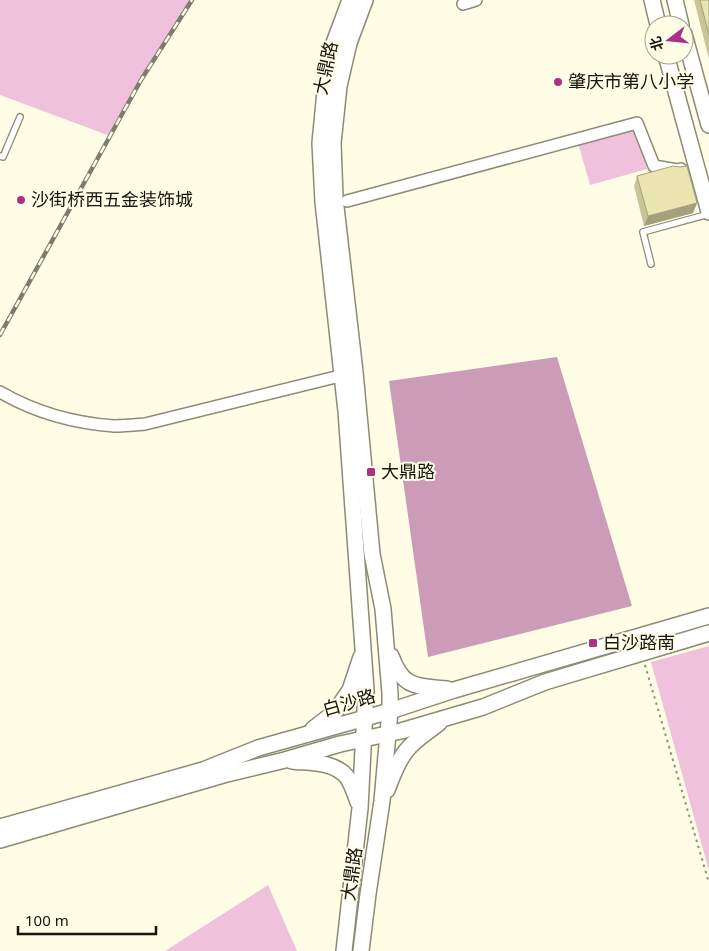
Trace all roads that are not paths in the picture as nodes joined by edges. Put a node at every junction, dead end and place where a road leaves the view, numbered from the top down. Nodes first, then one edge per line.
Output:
1 (350, 0) edge
2 (365, 0) edge
3 (476, 0) edge
4 (652, 0) edge
5 (674, 0) edge
6 (463, 4) dead end
7 (656, 15) edge
8 (678, 15) edge
9 (669, 65) edge
10 (693, 65) edge
11 (20, 117) dead end
12 (709, 125) edge
13 (0, 156) edge
14 (696, 165) junction
15 (347, 202) dead end
16 (709, 213) edge
17 (651, 264) dead end
18 (349, 374) junction
19 (0, 392) edge
20 (709, 616) edge
21 (709, 633) edge
22 (387, 643) junction
23 (363, 648) junction
24 (454, 690) junction
25 (390, 711) junction
26 (365, 717) junction
27 (446, 717) junction
28 (388, 734) junction
29 (306, 735) junction
30 (364, 739) junction
31 (285, 760) junction
32 (382, 801) junction
33 (360, 808) junction
34 (0, 827) edge
35 (0, 840) edge
36 (344, 951) edge
37 (361, 951) edge

1 - 18 main road, 大鼎路
2 - 18 main road, 大鼎路
3 - 6 street
4 - 7 main road
5 - 8 main road
9 - 14 main road
10 - 12 main road
11 - 13 lane
14 - 15 street
14 - 16 main road
16 - 17 lane
18 - 19 street
18 - 22 main road, 大鼎路
18 - 23 main road, 大鼎路
20 - 24 main road, 白沙路
21 - 27 main road, 白沙路
22 - 24 main road
22 - 25 main road, 大鼎路
23 - 26 main road, 大鼎路
23 - 29 main road
24 - 25 main road, 白沙路
25 - 26 main road, 白沙路
25 - 28 main road, 大鼎路
26 - 29 main road, 白沙路
26 - 30 main road, 大鼎路
27 - 28 main road, 白沙路
27 - 32 main road
28 - 30 main road, 白沙路
28 - 32 main road, 大鼎路
29 - 34 main road, 白沙路
30 - 31 main road, 白沙路
30 - 33 main road, 大鼎路
31 - 33 main road
31 - 35 main road, 白沙路
32 - 37 main road, 大鼎路
33 - 36 main road, 大鼎路

